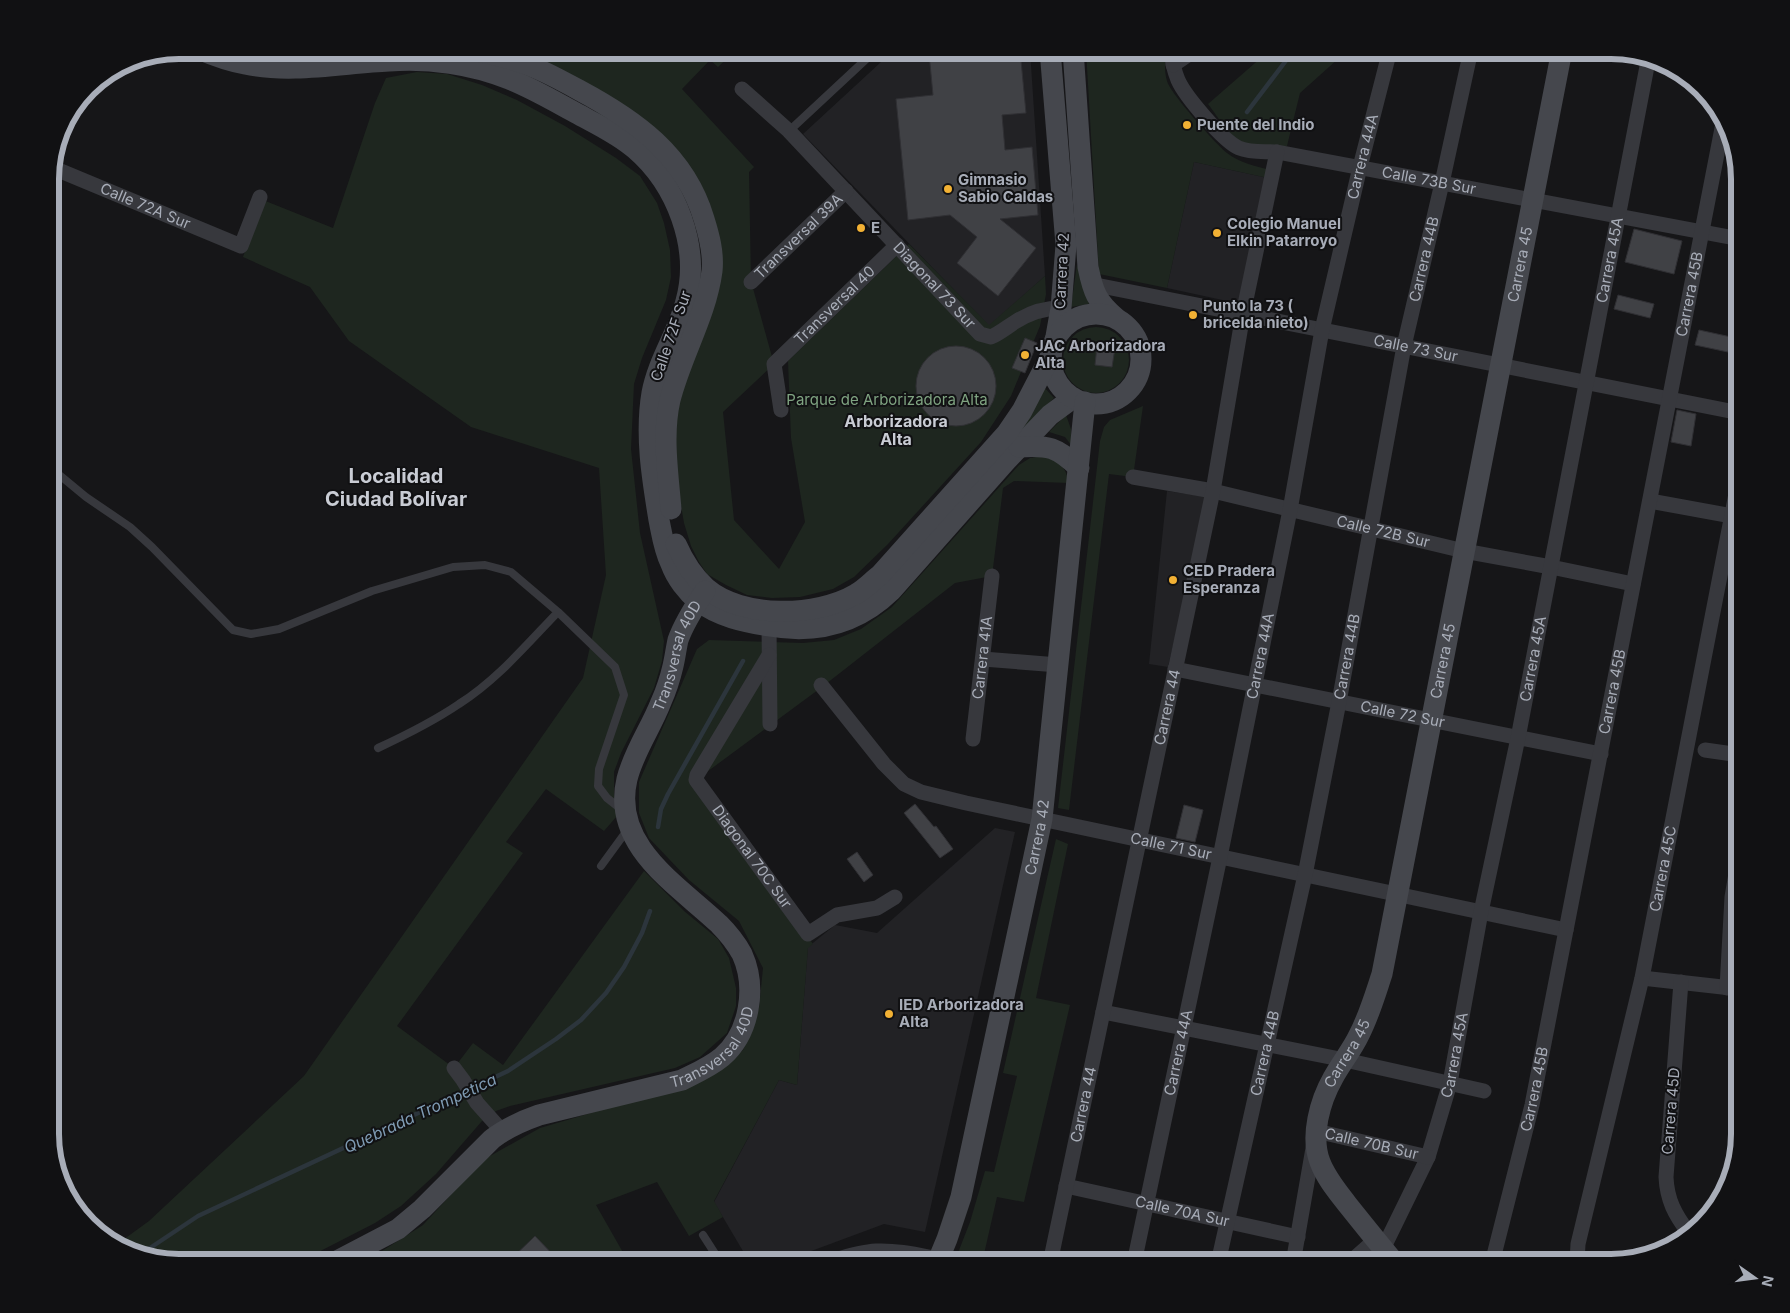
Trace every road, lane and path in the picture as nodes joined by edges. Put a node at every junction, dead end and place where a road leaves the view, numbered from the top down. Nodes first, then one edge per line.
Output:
1 (230, 59) edge
2 (512, 59) edge
3 (866, 59) edge
4 (1051, 59) edge
5 (1074, 59) edge
6 (1173, 59) edge
7 (1182, 59) edge
8 (1388, 59) edge
9 (1469, 59) edge
10 (1560, 59) edge
11 (1647, 64) edge
12 (1173, 65) junction
13 (742, 89) dead end
14 (789, 131) junction
15 (1721, 131) edge
16 (1276, 152) junction
17 (1360, 167) junction
18 (59, 170) edge
19 (1442, 183) junction
20 (846, 191) junction
21 (260, 197) dead end
22 (1533, 200) junction
23 (1618, 216) junction
24 (1702, 232) junction
25 (1731, 237) edge
26 (897, 245) junction
27 (750, 282) dead end
28 (1091, 284) junction
29 (1061, 308) junction
30 (1243, 314) junction
31 (1116, 318) junction
32 (1322, 330) junction
33 (1404, 346) junction
34 (1053, 349) junction
35 (1500, 366) junction
36 (1586, 383) junction
37 (1669, 399) junction
38 (1079, 400) junction
39 (781, 410) dead end
40 (1731, 411) edge
41 (1019, 448) junction
42 (1079, 468) junction
43 (59, 475) edge
44 (1133, 478) dead end
45 (1213, 492) junction
46 (1650, 501) junction
47 (1290, 510) junction
48 (1731, 516) edge
49 (1731, 521) edge
50 (1370, 528) junction
51 (1464, 551) junction
52 (1551, 567) junction
53 (992, 576) dead end
54 (1634, 584) junction
55 (702, 595) junction
56 (558, 612) junction
57 (769, 626) junction
58 (769, 655) junction
59 (982, 659) junction
60 (1058, 665) junction
61 (1175, 669) junction
62 (821, 685) dead end
63 (1254, 685) junction
64 (1339, 702) junction
65 (1431, 720) junction
66 (770, 724) dead end
67 (1518, 738) junction
68 (973, 739) dead end
69 (378, 748) dead end
70 (1705, 750) dead end
71 (1600, 754) junction
72 (1731, 754) edge
73 (1042, 819) junction
74 (628, 820) junction
75 (1139, 840) junction
76 (1220, 857) junction
77 (601, 866) dead end
78 (1305, 875) junction
79 (1397, 894) junction
80 (895, 897) dead end
81 (1482, 912) junction
82 (1566, 930) junction
83 (1642, 978) junction
84 (1681, 982) junction
85 (1731, 989) edge
86 (1103, 1012) junction
87 (1184, 1028) junction
88 (1267, 1044) junction
89 (1345, 1060) junction
90 (459, 1074) dead end
91 (1450, 1083) junction
92 (1484, 1091) dead end
93 (502, 1131) junction
94 (1316, 1131) junction
95 (1428, 1157) junction
96 (1066, 1186) junction
97 (1147, 1204) junction
98 (1228, 1222) junction
99 (1686, 1229) edge
100 (703, 1235) dead end
101 (1298, 1237) junction
102 (1385, 1251) edge
103 (350, 1254) edge
104 (715, 1254) edge
105 (866, 1254) edge
106 (906, 1254) edge
107 (941, 1254) edge
108 (1052, 1254) edge
109 (1136, 1254) edge
110 (1220, 1254) edge
111 (1295, 1254) edge
112 (1494, 1254) edge
113 (1577, 1254) edge

1 - 55 street, Calle 72F Sur
2 - 55 street, Calle 72F Sur
3 - 14 lane
4 - 29 street, Carrera 42
5 - 28 street, Carrera 42
6 - 12 street, Calle 73B Sur
7 - 12 street
8 - 17 street, Carrera 44A
9 - 19 street, Carrera 44B
10 - 22 street, Carrera 45
11 - 23 street, Carrera 45A
12 - 16 street, Calle 73B Sur
13 - 14 street, Diagonal 73 Sur
14 - 20 street, Diagonal 73 Sur
15 - 24 street, Carrera 45B
16 - 17 street, Calle 73B Sur
16 - 30 street, Carrera 44
17 - 19 street, Calle 73B Sur
17 - 32 street, Carrera 44A
18 - 21 street, Calle 72A Sur
19 - 22 street, Calle 73B Sur
19 - 33 street, Carrera 44B
20 - 26 street, Diagonal 73 Sur
20 - 27 street, Transversal 39A
22 - 23 street, Calle 73B Sur
22 - 35 street, Carrera 45
23 - 24 street, Calle 73B Sur
23 - 36 street, Carrera 45A
24 - 25 street, Calle 73B Sur
24 - 37 street, Carrera 45B
26 - 29 street, Diagonal 73 Sur
26 - 39 street, Transversal 40
28 - 30 street, Calle 73 Sur
28 - 31 street, Carrera 42
29 - 34 street, Carrera 42
30 - 32 street, Calle 73 Sur
30 - 45 street, Carrera 44
31 - 34 street
31 - 38 street
32 - 33 street, Calle 73 Sur
32 - 47 street, Carrera 44A
33 - 35 street, Calle 73 Sur
33 - 50 street, Carrera 44B
34 - 38 street
34 - 55 street, Calle 72F Sur
35 - 36 street, Calle 73 Sur
35 - 51 street, Carrera 45
36 - 37 street, Calle 73 Sur
36 - 52 street, Carrera 45A
37 - 40 street, Calle 73 Sur
37 - 46 street, Carrera 45B
38 - 41 street, Calle 72F Sur
38 - 42 street, Carrera 42
41 - 42 street
41 - 57 street, Calle 72F Sur
42 - 60 street, Carrera 42
43 - 56 lane
44 - 45 street, Calle 72B Sur
45 - 47 street, Calle 72B Sur
45 - 61 street, Carrera 44
46 - 48 street
46 - 54 street, Carrera 45B
47 - 50 street, Calle 72B Sur
47 - 63 street, Carrera 44A
49 - 83 street, Carrera 45C
50 - 51 street, Calle 72B Sur
50 - 64 street, Carrera 44B
51 - 52 street, Calle 72B Sur
51 - 65 street, Carrera 45
52 - 54 street, Calle 72B Sur
52 - 67 street, Carrera 45A
53 - 59 street, Carrera 41A
54 - 71 street, Carrera 45B
55 - 57 street, Calle 72F Sur
55 - 74 street, Transversal 40D
56 - 69 lane
56 - 74 lane
57 - 58 street
58 - 66 street
58 - 80 street, Diagonal 70C Sur
59 - 60 street
59 - 68 street, Carrera 41A
60 - 73 street, Carrera 42
61 - 63 street, Calle 72 Sur
61 - 75 street, Carrera 44
62 - 73 street, Calle 71 Sur
63 - 64 street, Calle 72 Sur
63 - 76 street, Carrera 44A
64 - 65 street, Calle 72 Sur
64 - 78 street, Carrera 44B
65 - 67 street, Calle 72 Sur
65 - 79 street, Carrera 45
67 - 71 street, Calle 72 Sur
67 - 81 street, Carrera 45A
70 - 72 street
71 - 82 street, Carrera 45B
73 - 75 street, Calle 71 Sur
73 - 107 street, Carrera 42
74 - 77 lane
74 - 93 street, Transversal 40D
75 - 76 street, Calle 71 Sur
75 - 86 street, Carrera 44
76 - 78 street, Calle 71 Sur
76 - 87 street, Carrera 44A
78 - 79 street, Calle 71 Sur
78 - 88 street, Carrera 44B
79 - 81 street, Calle 71 Sur
79 - 89 street, Carrera 45
81 - 82 street, Calle 71 Sur
81 - 91 street, Carrera 45A
82 - 112 street, Carrera 45B
83 - 84 street
83 - 113 street, Carrera 45C
84 - 85 street
84 - 99 street, Carrera 45D
86 - 87 street
86 - 96 street, Carrera 44
87 - 88 street
87 - 97 street, Carrera 44A
88 - 89 street
88 - 98 street, Carrera 44B
89 - 91 street
89 - 94 street, Carrera 45
90 - 93 street
91 - 92 street
91 - 95 street, Carrera 45A
93 - 103 street, Transversal 40D
94 - 95 street, Calle 70B Sur
94 - 101 street, Carrera 45
94 - 102 street
95 - 102 street, Carrera 45A
96 - 97 street, Calle 70A Sur
96 - 108 street, Carrera 44
97 - 98 street, Calle 70A Sur
97 - 109 street, Carrera 44A
98 - 101 street, Calle 70A Sur
98 - 110 street, Carrera 44B
100 - 104 lane
101 - 111 street, Carrera 45
105 - 106 street

